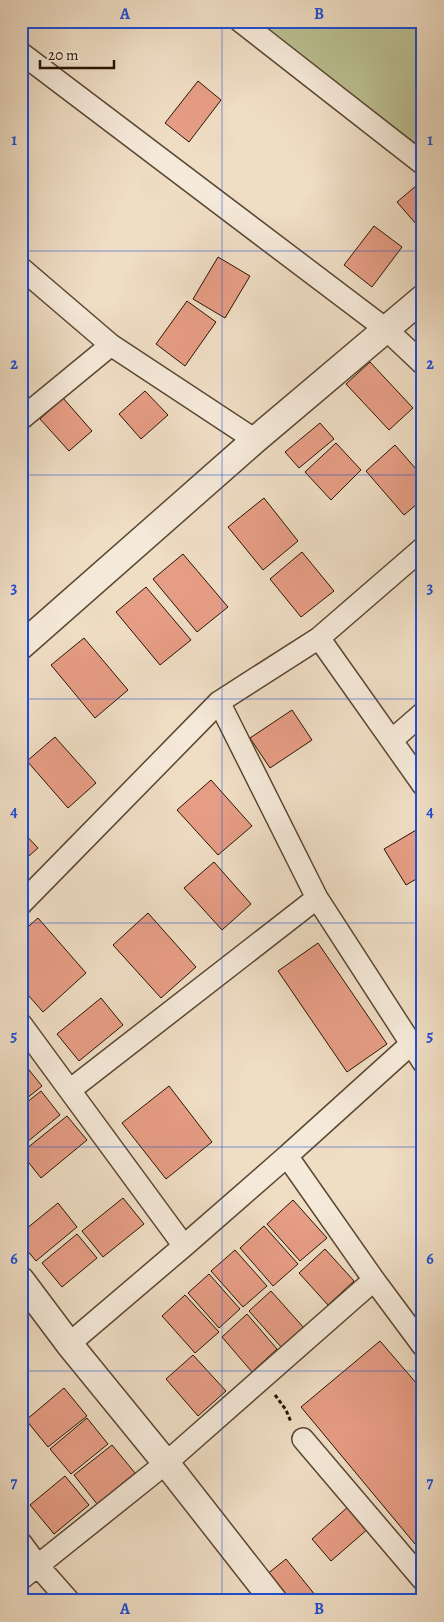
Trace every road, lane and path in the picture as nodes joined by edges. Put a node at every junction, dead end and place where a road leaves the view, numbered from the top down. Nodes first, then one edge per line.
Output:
1 (240, 21) edge
2 (21, 53) edge
3 (423, 164) edge
4 (21, 268) edge
5 (423, 298) edge
6 (387, 330) junction
7 (110, 345) junction
8 (423, 364) edge
9 (21, 419) edge
10 (256, 440) junction
11 (423, 548) edge
12 (319, 638) junction
13 (21, 646) edge
14 (220, 702) junction
15 (423, 713) edge
16 (392, 740) junction
17 (423, 785) edge
18 (317, 898) junction
19 (21, 904) edge
20 (21, 1024) edge
21 (411, 1044) junction
22 (423, 1062) edge
23 (70, 1090) junction
24 (287, 1156) junction
25 (184, 1246) junction
26 (21, 1280) edge
27 (374, 1280) junction
28 (68, 1344) junction
29 (423, 1346) edge
30 (261, 1378) junction
31 (302, 1439) joint
32 (166, 1462) junction
33 (21, 1543) edge
34 (29, 1572) edge
35 (423, 1580) edge
36 (69, 1601) edge
37 (274, 1601) edge

1 - 3 street
2 - 6 street
4 - 7 street
5 - 6 street
6 - 8 street
6 - 10 street
7 - 9 street
7 - 10 street
10 - 13 street
11 - 12 street
12 - 14 street
12 - 16 street
14 - 18 street
14 - 19 street
15 - 16 street
16 - 17 street
18 - 21 street
18 - 23 street
20 - 23 street
21 - 22 street
21 - 24 street
23 - 25 street
24 - 25 street
24 - 27 street
25 - 28 street
26 - 28 street
27 - 29 street
27 - 30 street
28 - 32 street
30 - 31 path
30 - 32 street
31 - 35 street
32 - 34 street
32 - 37 street
33 - 34 street
34 - 36 street

